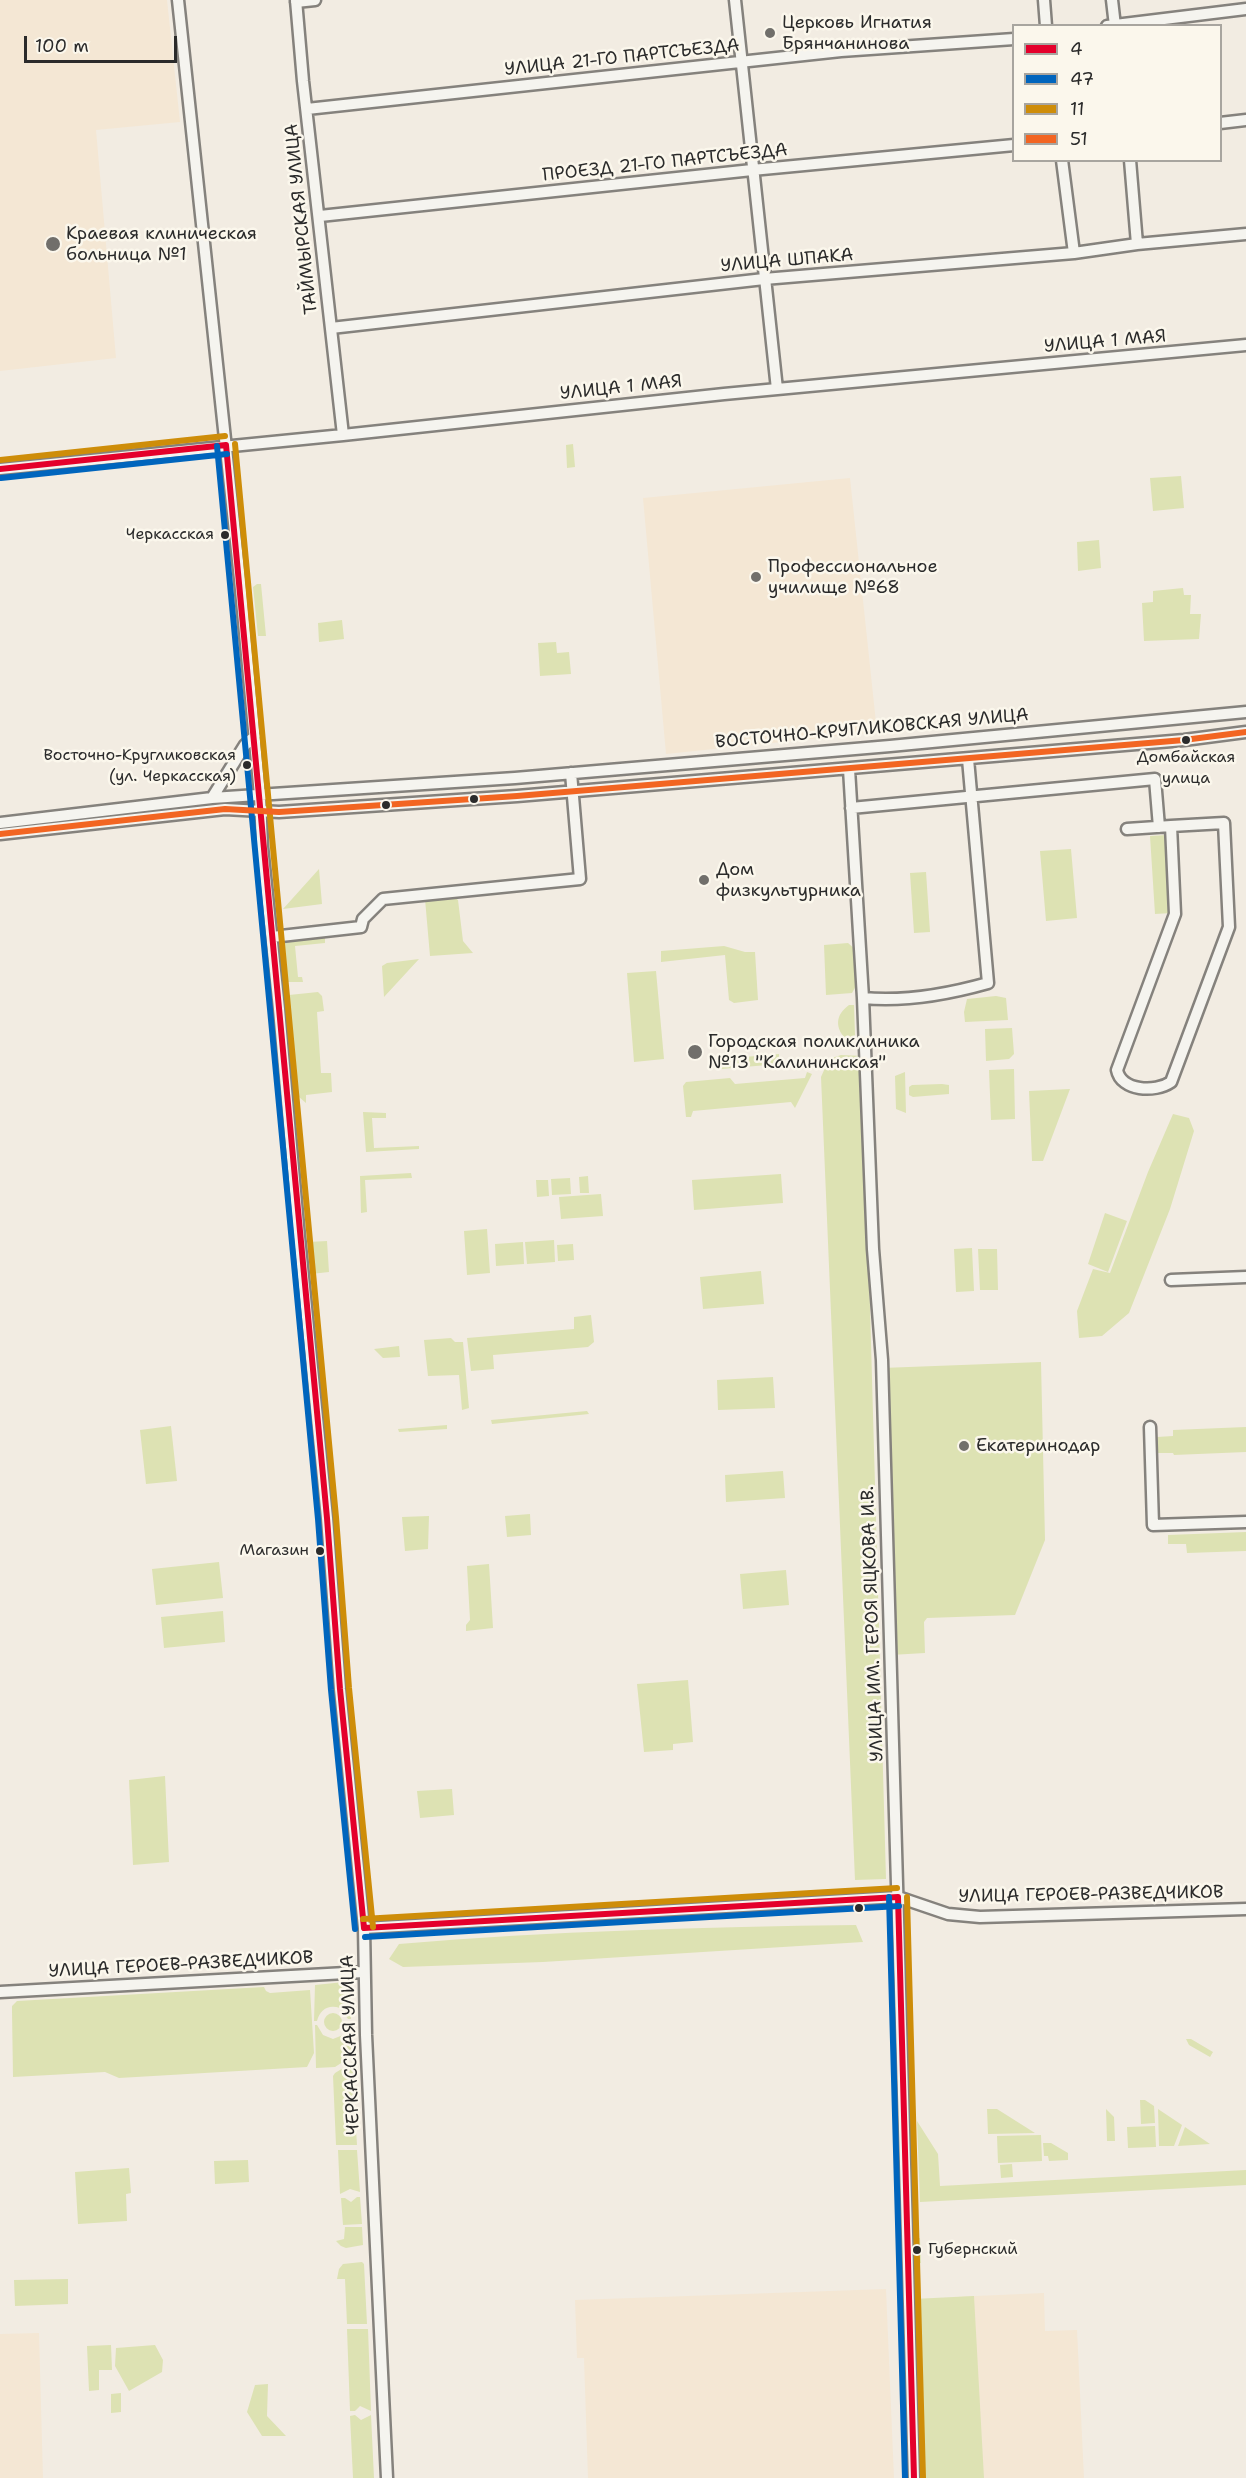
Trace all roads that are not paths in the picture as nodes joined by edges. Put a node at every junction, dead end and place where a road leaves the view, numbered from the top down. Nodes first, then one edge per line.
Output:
1 (178, 0) edge
2 (315, 0) edge
3 (735, 0) edge
4 (1044, 0) edge
5 (1112, 0) edge
6 (296, 1) edge
7 (1246, 9) edge
8 (1046, 24) edge
9 (1112, 24) edge
10 (1120, 24) edge
11 (1012, 39) edge
12 (740, 61) junction
13 (307, 109) junction
14 (1246, 120) edge
15 (1222, 123) edge
16 (1012, 145) edge
17 (1062, 162) edge
18 (1130, 162) edge
19 (752, 170) junction
20 (320, 216) junction
21 (1246, 234) edge
22 (1137, 244) junction
23 (1074, 253) junction
24 (764, 279) junction
25 (331, 328) junction
26 (1246, 345) edge
27 (777, 389) junction
28 (343, 435) junction
29 (226, 445) junction
30 (0, 469) edge
31 (1246, 712) edge
32 (1231, 715) junction
33 (1246, 732) edge
34 (1233, 733) junction
35 (255, 736) junction
36 (968, 759) junction
37 (849, 769) junction
38 (572, 773) junction
39 (573, 791) junction
40 (260, 795) junction
41 (212, 798) junction
42 (971, 798) junction
43 (851, 808) junction
44 (260, 812) junction
45 (0, 823) edge
46 (1159, 826) junction
47 (1172, 826) junction
48 (1127, 829) dead end
49 (0, 834) edge
50 (272, 937) junction
51 (863, 998) junction
52 (1246, 1277) edge
53 (1171, 1280) dead end
54 (1150, 1426) dead end
55 (1246, 1522) edge
56 (898, 1897) junction
57 (1246, 1909) edge
58 (364, 1928) junction
59 (364, 1972) junction
60 (0, 1992) edge
61 (387, 2478) edge
62 (914, 2478) edge

1 - 29 street, ЧЕРКАССКАЯ УЛИЦА
2 - 6 street
3 - 12 street
4 - 8 street
5 - 9 street
6 - 13 street, ТАЙМЫРСКАЯ УЛИЦА
7 - 10 street
11 - 12 street, УЛИЦА 21-ГО ПАРТСЪЕЗДА
12 - 13 street, УЛИЦА 21-ГО ПАРТСЪЕЗДА
12 - 19 street
13 - 20 street, ТАЙМЫРСКАЯ УЛИЦА
14 - 15 street
16 - 19 street, ПРОЕЗД 21-ГО ПАРТСЪЕЗДА
17 - 23 street
18 - 22 street
19 - 20 street, ПРОЕЗД 21-ГО ПАРТСЪЕЗДА
19 - 24 street
20 - 25 street, ТАЙМЫРСКАЯ УЛИЦА
21 - 22 street, УЛИЦА ШПАКА
22 - 23 street, УЛИЦА ШПАКА
23 - 24 street, УЛИЦА ШПАКА
24 - 25 street, УЛИЦА ШПАКА
24 - 27 street
25 - 28 street, ТАЙМЫРСКАЯ УЛИЦА
26 - 27 street, УЛИЦА 1 МАЯ
27 - 28 street, УЛИЦА 1 МАЯ
28 - 29 street, УЛИЦА 1 МАЯ
29 - 30 street, УЛИЦА 1 МАЯ
29 - 35 street, ЧЕРКАССКАЯ УЛИЦА
31 - 32 street, ВОСТОЧНО-КРУГЛИКОВСКАЯ УЛИЦА
32 - 34 street
32 - 38 street, ВОСТОЧНО-КРУГЛИКОВСКАЯ УЛИЦА
33 - 34 street, ВОСТОЧНО-КРУГЛИКОВСКАЯ УЛИЦА
34 - 36 street, ВОСТОЧНО-КРУГЛИКОВСКАЯ УЛИЦА
35 - 40 street, ЧЕРКАССКАЯ УЛИЦА
35 - 41 street
36 - 37 street, ВОСТОЧНО-КРУГЛИКОВСКАЯ УЛИЦА
36 - 42 street
37 - 39 street, ВОСТОЧНО-КРУГЛИКОВСКАЯ УЛИЦА
37 - 43 street, УЛИЦА ИМ. ГЕРОЯ ЯЦКОВА И.В.
38 - 39 street
38 - 40 street, ВОСТОЧНО-КРУГЛИКОВСКАЯ УЛИЦА
39 - 44 street, ВОСТОЧНО-КРУГЛИКОВСКАЯ УЛИЦА
39 - 50 street
40 - 41 street, ВОСТОЧНО-КРУГЛИКОВСКАЯ УЛИЦА
40 - 44 street, ЧЕРКАССКАЯ УЛИЦА
41 - 45 street, ВОСТОЧНО-КРУГЛИКОВСКАЯ УЛИЦА
42 - 43 street
42 - 46 street
42 - 51 street
43 - 51 street, УЛИЦА ИМ. ГЕРОЯ ЯЦКОВА И.В.
44 - 49 street, ВОСТОЧНО-КРУГЛИКОВСКАЯ УЛИЦА
44 - 50 street, ЧЕРКАССКАЯ УЛИЦА
46 - 47 street
46 - 48 street
47 - 47 street
50 - 58 street, ЧЕРКАССКАЯ УЛИЦА
51 - 56 street, УЛИЦА ИМ. ГЕРОЯ ЯЦКОВА И.В.
52 - 53 street
54 - 55 street
56 - 57 street, УЛИЦА ГЕРОЕВ-РАЗВЕДЧИКОВ
56 - 58 street, УЛИЦА ГЕРОЕВ-РАЗВЕДЧИКОВ
56 - 62 street, УЛИЦА ИМ. ГЕРОЯ ЯЦКОВА И.В.
58 - 59 street, ЧЕРКАССКАЯ УЛИЦА
59 - 60 street, УЛИЦА ГЕРОЕВ-РАЗВЕДЧИКОВ
59 - 61 street, ЧЕРКАССКАЯ УЛИЦА

